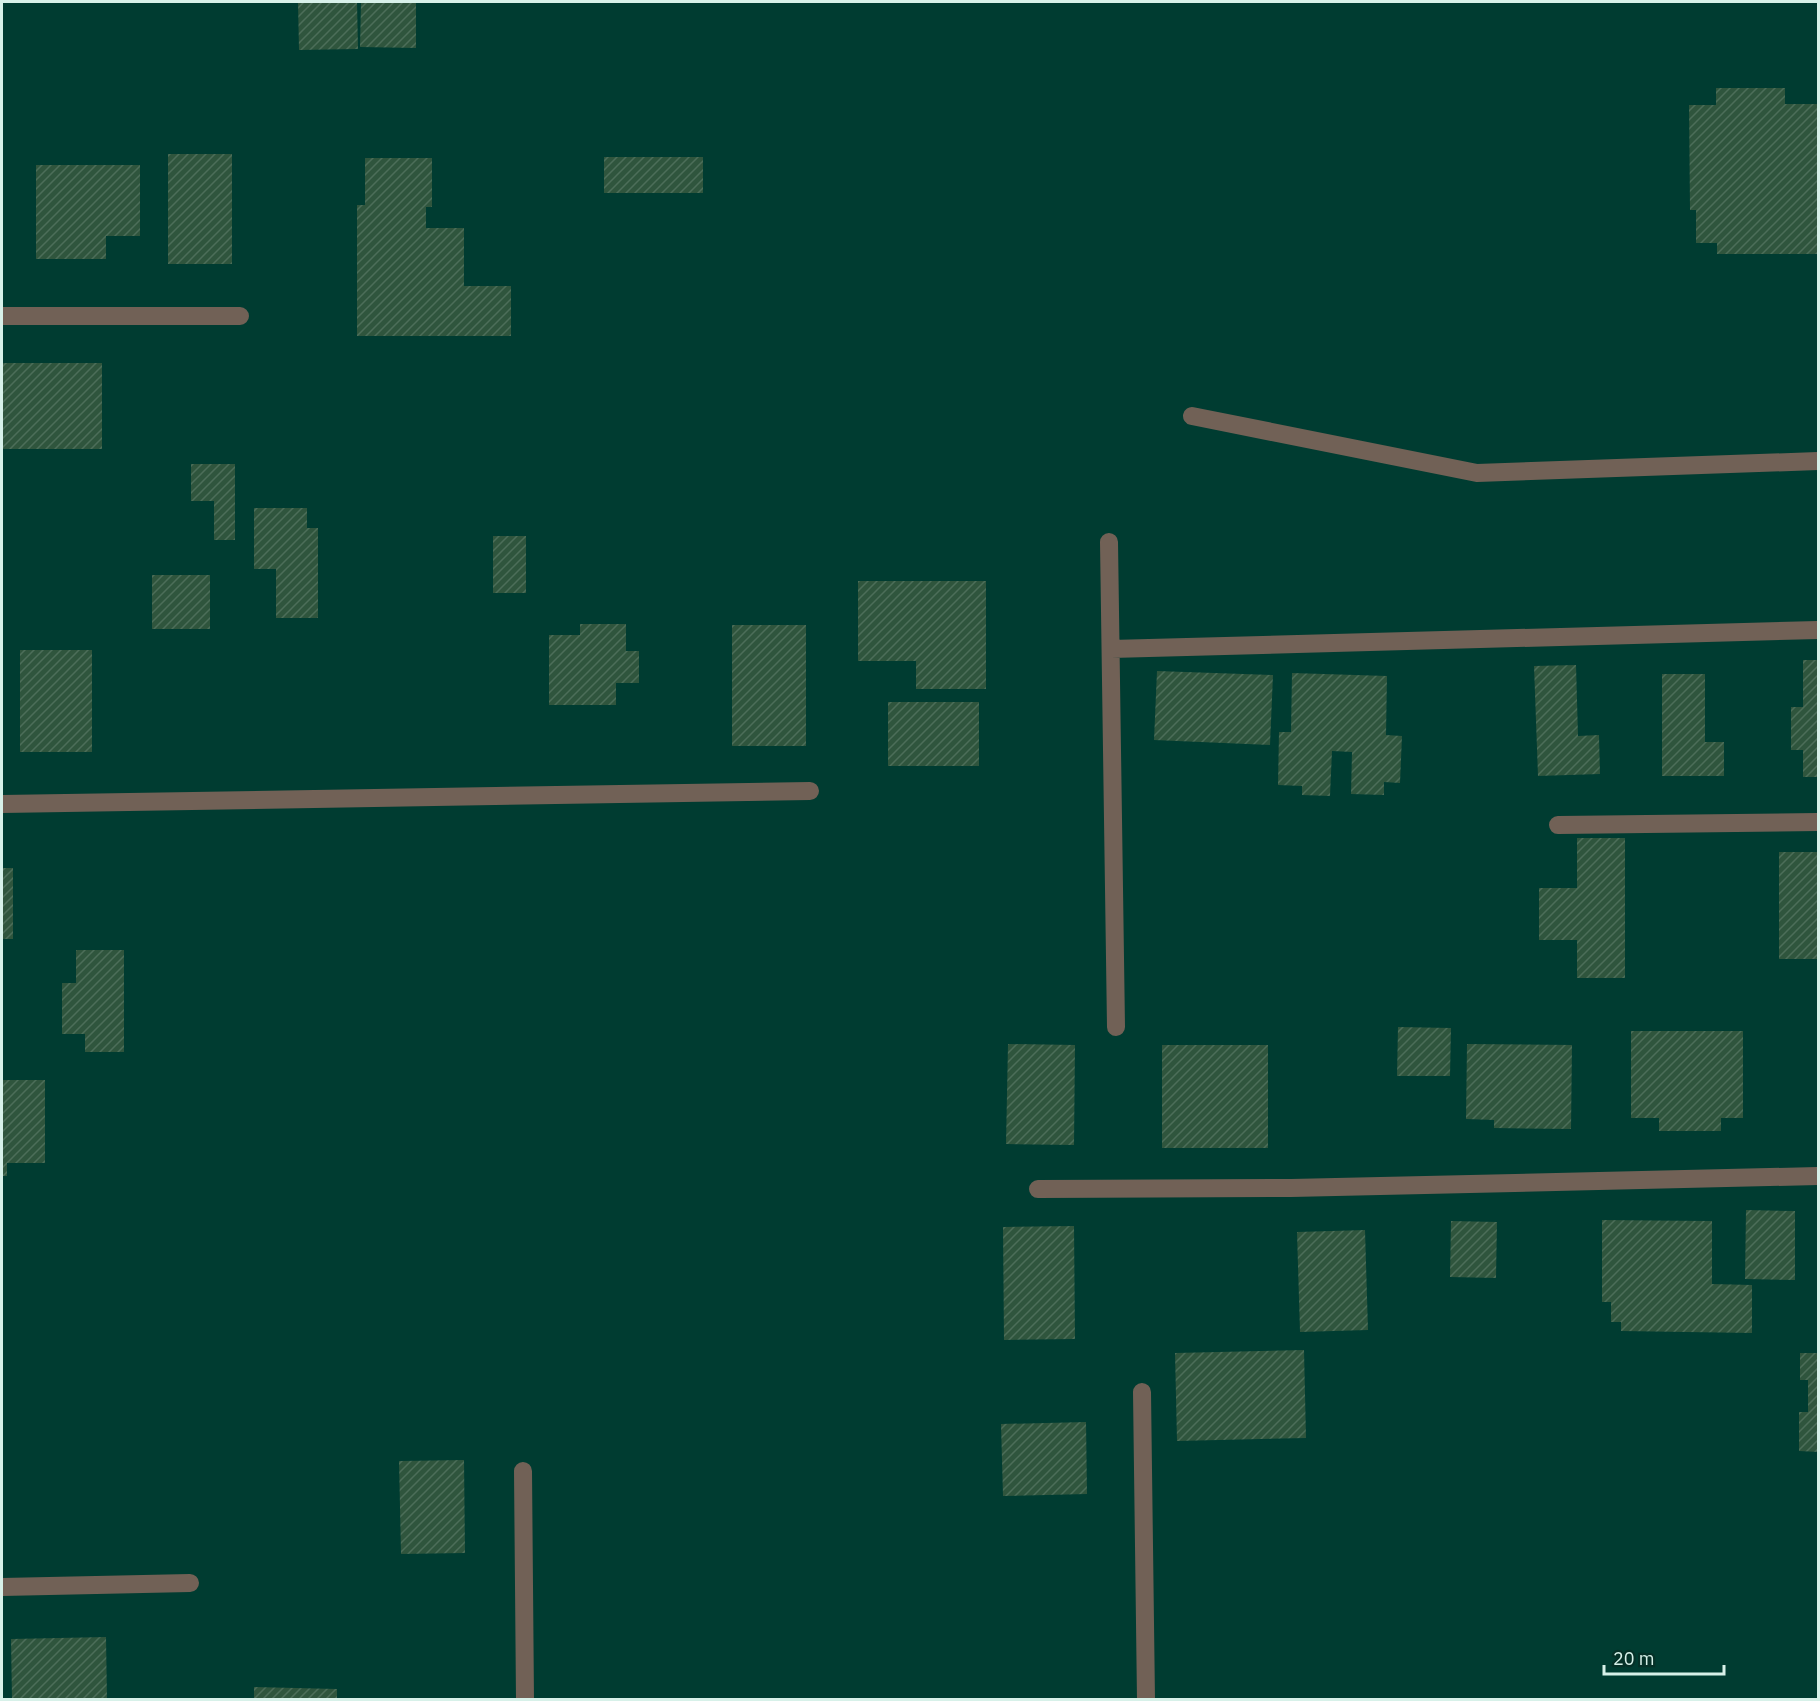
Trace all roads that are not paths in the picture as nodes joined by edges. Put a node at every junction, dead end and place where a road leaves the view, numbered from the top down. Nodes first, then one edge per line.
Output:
1 (2, 316) edge
2 (240, 316) dead end
3 (1192, 416) dead end
4 (1818, 461) edge
5 (1109, 542) dead end
6 (1818, 630) edge
7 (1111, 649) junction
8 (810, 791) dead end
9 (2, 804) edge
10 (1818, 822) edge
11 (1558, 825) dead end
12 (1116, 1027) dead end
13 (1818, 1176) edge
14 (1038, 1189) dead end
15 (1142, 1392) dead end
16 (523, 1471) dead end
17 (190, 1582) dead end
18 (2, 1587) edge
19 (525, 1700) edge
20 (1146, 1700) edge

1 - 2 street
3 - 4 street
5 - 7 street
6 - 7 street
7 - 12 street
8 - 9 street
10 - 11 street
13 - 14 street
15 - 20 street
16 - 19 street
17 - 18 street

